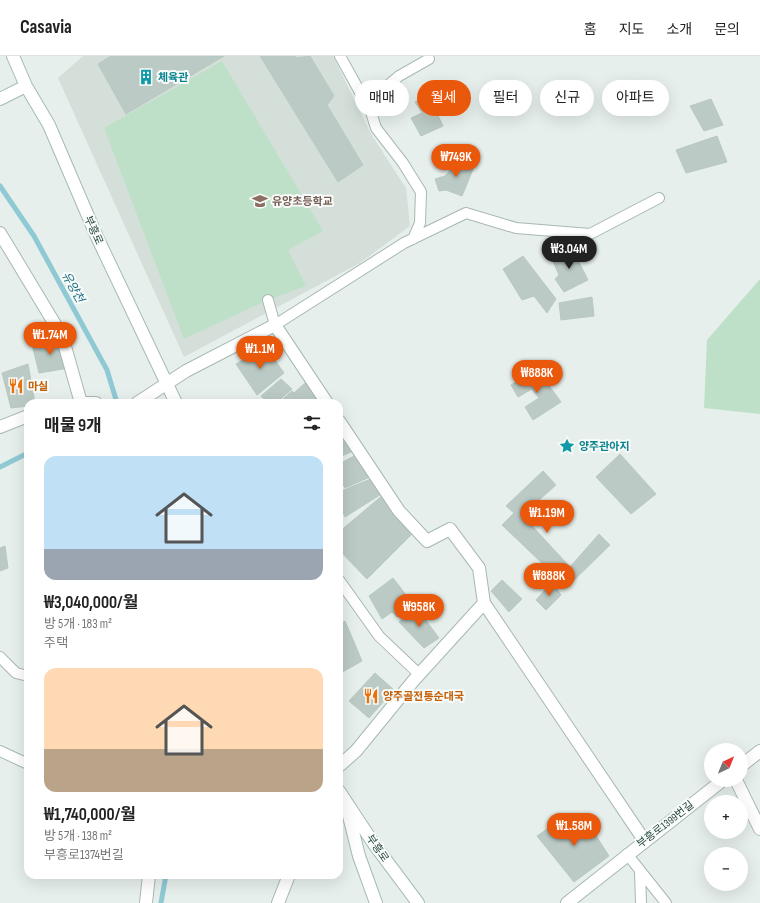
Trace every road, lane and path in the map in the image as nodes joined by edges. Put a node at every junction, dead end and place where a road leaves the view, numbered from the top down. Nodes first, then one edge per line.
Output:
1 (13, 56) edge
2 (340, 56) edge
3 (430, 59) dead end
4 (394, 80) edge
5 (355, 83) edge
6 (26, 86) junction
7 (0, 98) edge
8 (372, 116) edge
9 (660, 198) dead end
10 (0, 233) edge
11 (413, 239) junction
12 (268, 300) dead end
13 (275, 325) junction
14 (167, 384) junction
15 (80, 399) edge
16 (143, 399) edge
17 (174, 399) edge
18 (324, 399) edge
19 (24, 418) edge
20 (0, 427) edge
21 (343, 427) edge
22 (343, 586) edge
23 (484, 603) junction
24 (0, 658) edge
25 (419, 674) junction
26 (24, 675) edge
27 (0, 751) edge
28 (760, 751) edge
29 (748, 760) edge
30 (24, 762) edge
31 (343, 762) edge
32 (714, 787) edge
33 (739, 787) edge
34 (343, 797) edge
35 (343, 799) edge
36 (760, 829) edge
37 (644, 840) junction
38 (627, 854) junction
39 (640, 871) junction
40 (149, 879) edge
41 (287, 879) edge
42 (146, 903) edge
43 (278, 903) edge
44 (376, 903) edge
45 (418, 903) edge
46 (567, 903) edge
47 (641, 903) edge
48 (666, 903) edge

1 - 6 street, 부흥로
2 - 5 lane
3 - 4 lane
6 - 7 street
6 - 14 street, 부흥로
8 - 11 lane
9 - 11 lane
10 - 15 street
11 - 13 lane
12 - 13 lane
13 - 14 street
13 - 18 street
14 - 16 street
14 - 17 street, 부흥로
19 - 20 street
21 - 23 street
22 - 25 lane
23 - 25 street
23 - 37 street
24 - 26 lane
25 - 31 street
27 - 30 lane
28 - 29 street
32 - 37 street, 부흥로1399번길
33 - 36 street
34 - 45 street, 부흥로
35 - 44 street
37 - 38 street, 부흥로1399번길
38 - 39 lane, 부흥로1399번길
38 - 46 street, 부흥로1399번길
39 - 47 lane
39 - 48 lane, 부흥로1399번길
40 - 42 street
41 - 43 street

